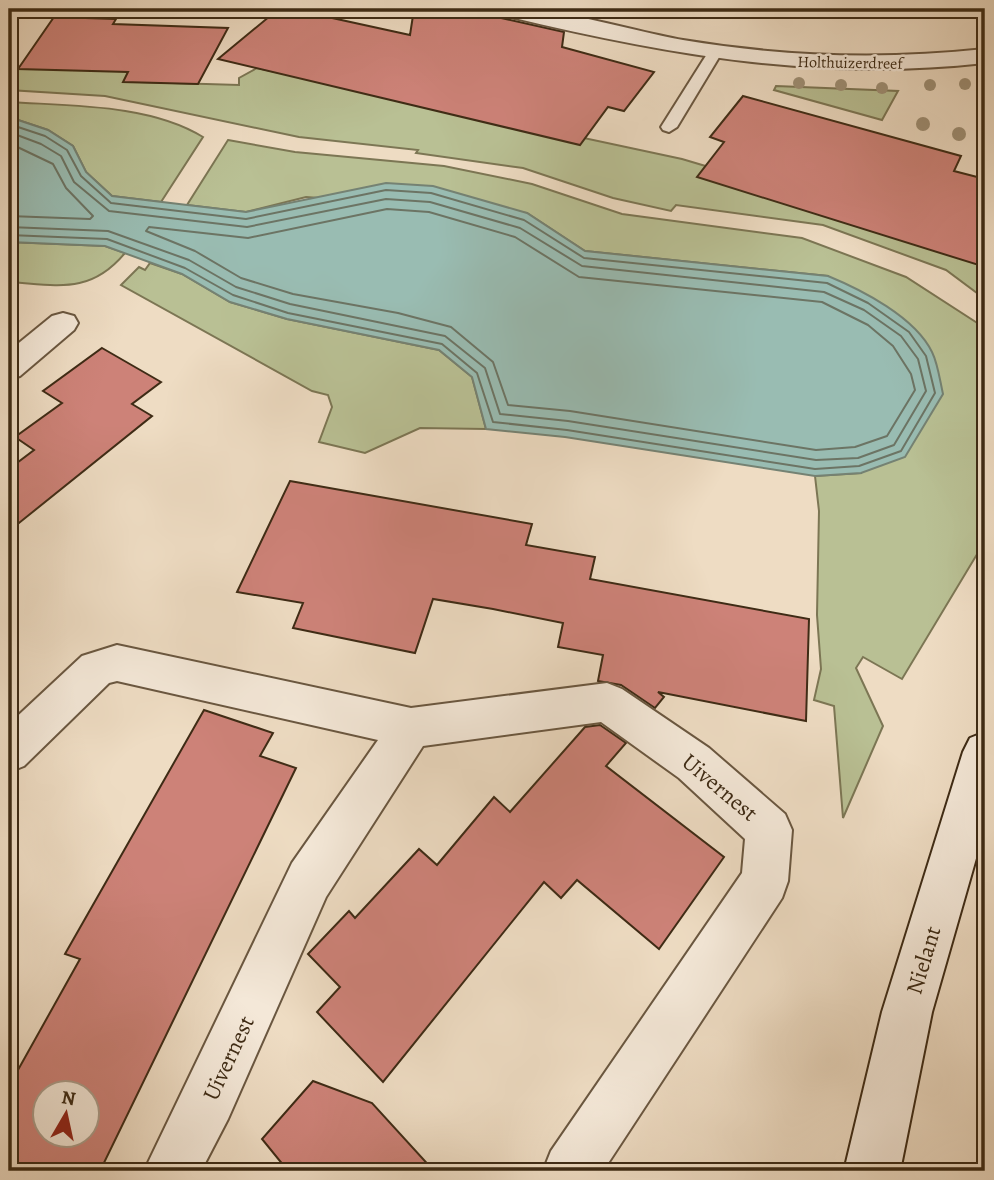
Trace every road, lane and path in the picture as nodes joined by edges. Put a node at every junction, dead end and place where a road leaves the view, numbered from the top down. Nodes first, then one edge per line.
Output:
1 (506, 9) edge
2 (714, 54) junction
3 (985, 55) edge
4 (669, 127) dead end
5 (63, 323) dead end
6 (9, 368) edge
7 (411, 728) junction
8 (9, 752) edge
9 (985, 753) edge
10 (172, 1171) edge
11 (571, 1171) edge
12 (872, 1171) edge

1 - 2 street, Holthuizerdreef
2 - 3 street, Holthuizerdreef
2 - 4 lane
5 - 6 street
7 - 8 street, Uivernest
7 - 10 street, Uivernest
7 - 11 street, Uivernest
9 - 12 street, Nielant

